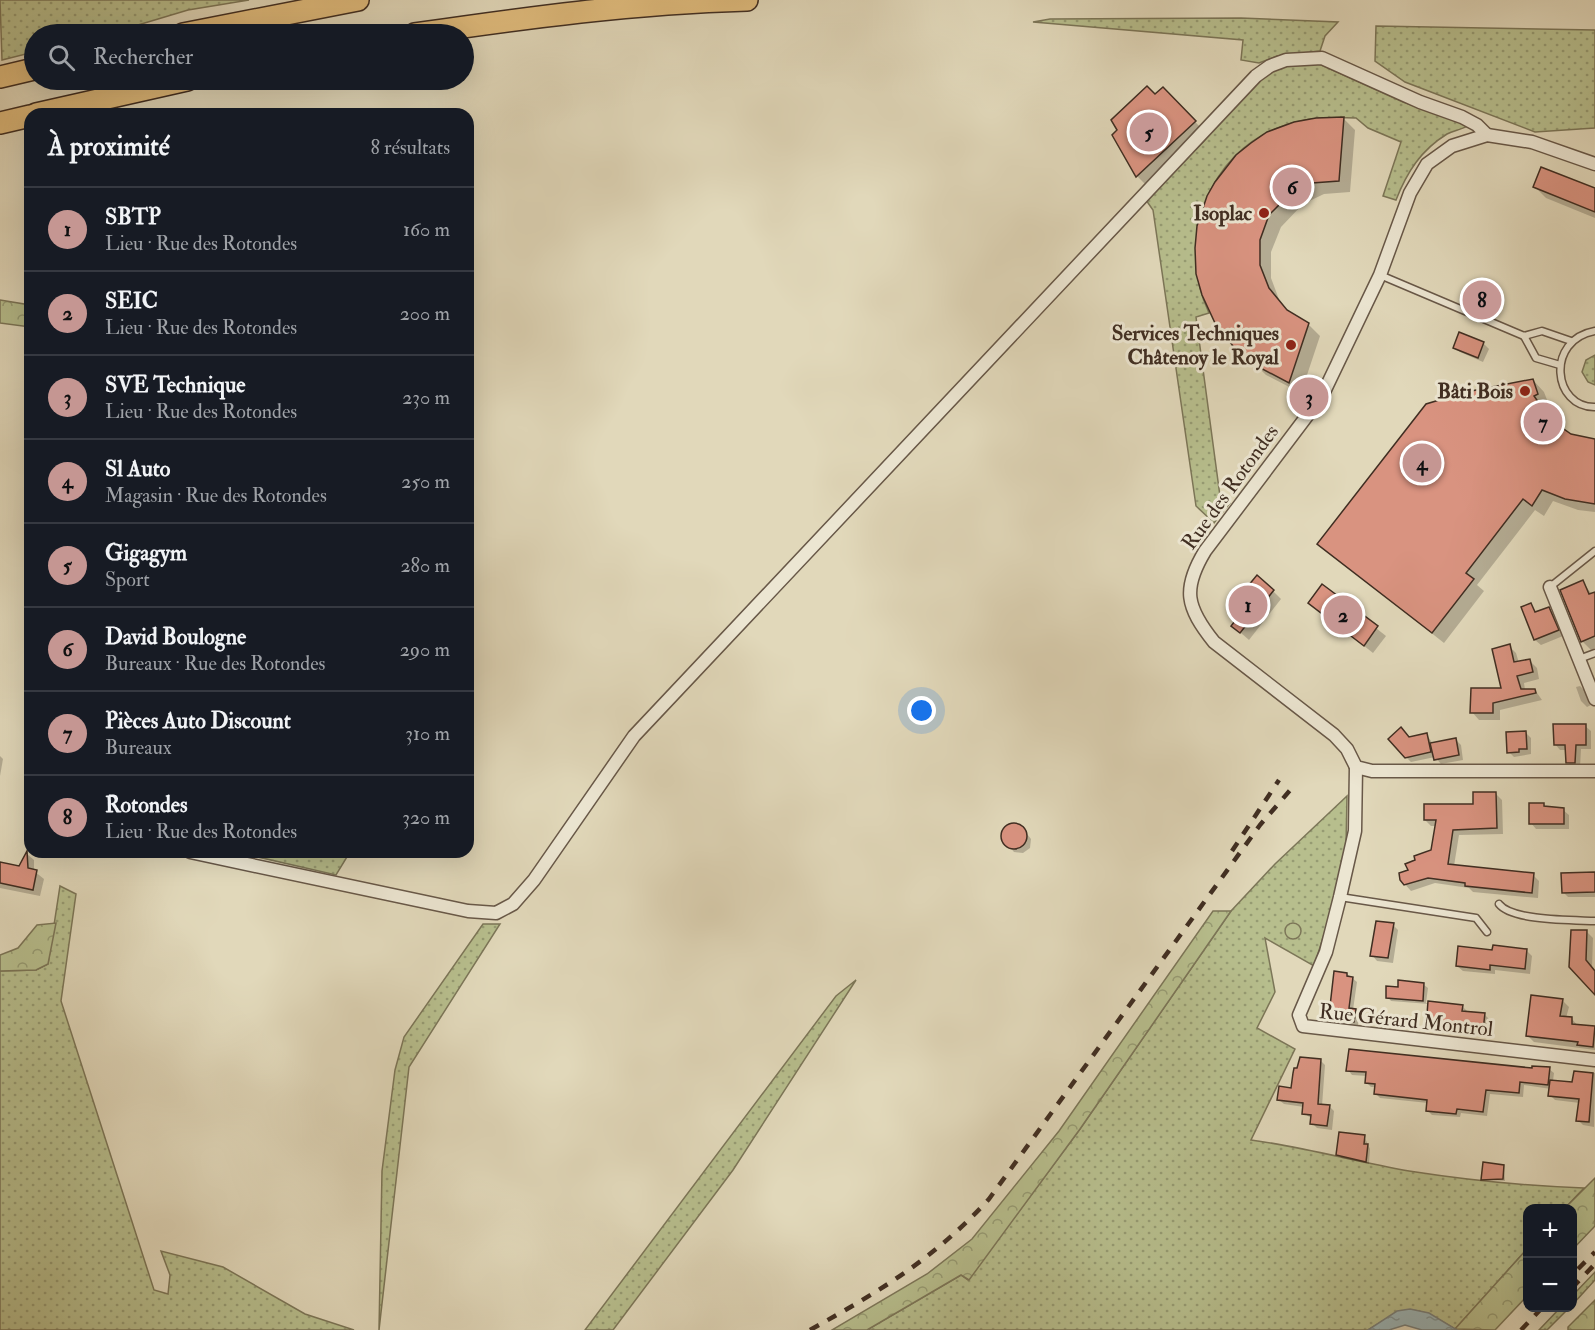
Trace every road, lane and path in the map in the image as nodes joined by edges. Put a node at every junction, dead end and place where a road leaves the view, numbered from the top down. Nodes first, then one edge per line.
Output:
1 (358, 0) edge
2 (747, 0) edge
3 (234, 24) edge
4 (474, 25) edge
5 (24, 71) edge
6 (0, 77) edge
7 (143, 90) edge
8 (63, 108) edge
9 (24, 117) edge
10 (0, 123) edge
11 (1487, 135) junction
12 (1595, 164) edge
13 (1380, 275) junction
14 (1595, 331) edge
15 (1524, 336) junction
16 (1571, 341) junction
17 (1560, 365) junction
18 (1595, 407) edge
19 (1595, 551) edge
20 (1550, 587) joint
21 (1595, 653) edge
22 (1578, 659) junction
23 (1595, 699) edge
24 (1356, 767) junction
25 (1595, 771) edge
26 (218, 858) edge
27 (1340, 897) junction
28 (1498, 904) dead end
29 (1595, 921) edge
30 (1487, 932) dead end
31 (1595, 1060) edge

1 - 3 highway
2 - 4 highway
5 - 6 highway
7 - 8 highway
9 - 10 highway
11 - 12 street, Rue des Rotondes
11 - 13 street, Rue des Rotondes
11 - 26 street
13 - 15 lane
13 - 24 street, Rue des Rotondes
14 - 16 lane
15 - 16 lane
15 - 17 lane
16 - 17 lane
17 - 18 lane
19 - 20 lane
20 - 22 street
21 - 22 lane
22 - 23 street
24 - 25 street
24 - 27 street, Rue Gérard Montrol
27 - 30 lane
27 - 31 street, Rue Gérard Montrol
28 - 29 lane

